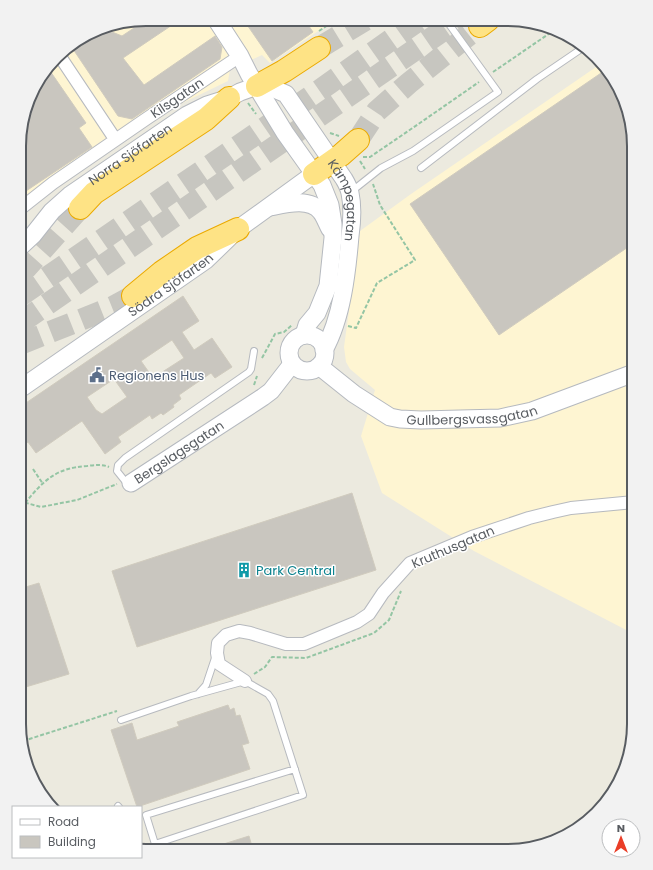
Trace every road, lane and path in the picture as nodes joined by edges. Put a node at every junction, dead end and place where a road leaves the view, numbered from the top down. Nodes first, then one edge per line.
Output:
1 (221, 26) edge
2 (450, 26) edge
3 (549, 34) edge
4 (319, 48) tunnel mouth
5 (579, 50) edge
6 (240, 56) junction
7 (63, 60) edge
8 (487, 76) junction
9 (257, 86) junction
10 (229, 98) junction
11 (115, 139) junction
12 (360, 153) junction
13 (323, 168) junction
14 (421, 168) dead end
15 (369, 177) junction
16 (350, 192) junction
17 (26, 204) edge
18 (270, 207) junction
19 (80, 208) tunnel mouth
20 (238, 229) junction
21 (333, 238) junction
22 (26, 240) edge
23 (132, 296) tunnel mouth
24 (300, 328) junction
25 (356, 328) dead end
26 (324, 350) junction
27 (254, 351) dead end
28 (261, 362) dead end
29 (292, 364) junction
30 (319, 366) junction
31 (627, 376) edge
32 (26, 385) edge
33 (33, 469) dead end
34 (117, 471) junction
35 (131, 483) joint
36 (43, 484) junction
37 (26, 502) edge
38 (627, 503) edge
39 (402, 587) dead end
40 (217, 653) junction
41 (248, 678) junction
42 (198, 694) junction
43 (121, 720) dead end
44 (295, 769) junction
45 (144, 815) edge

1 - 6 street, Kämpegatan
2 - 8 lane
3 - 8 path
4 - 9 highway
5 - 14 lane
6 - 9 street, Kämpegatan
6 - 11 street, Kilsgatan
7 - 11 street
8 - 12 path
8 - 15 lane
9 - 10 street, Norra Sjöfarten
9 - 13 street, Kämpegatan
10 - 19 highway
10 - 22 street, Norra Sjöfarten
11 - 17 street, Kilsgatan
12 - 13 highway
12 - 15 path
13 - 16 street, Kämpegatan
13 - 18 street, Södra Sjöfarten
13 - 21 street, Kämpegatan
15 - 16 lane
15 - 25 path
16 - 26 street, Kämpegatan
18 - 20 street, Södra Sjöfarten
18 - 21 street, Kämpegatan
20 - 23 highway
20 - 32 street, Södra Sjöfarten
21 - 24 street, Kämpegatan
24 - 26 street
24 - 28 path
24 - 29 street
26 - 30 street
27 - 34 lane, Bergslagsgatan
29 - 30 street
29 - 35 street, Bergslagsgatan
30 - 31 street, Gullbergsvassgatan
33 - 36 path
34 - 35 lane, Bergslagsgatan
34 - 36 path
36 - 37 path
38 - 40 street, Kruthusgatan
39 - 41 path
40 - 41 street
40 - 42 lane, Kruthusgatan
41 - 42 lane
41 - 44 lane
42 - 43 lane
44 - 45 lane
44 - 45 lane

